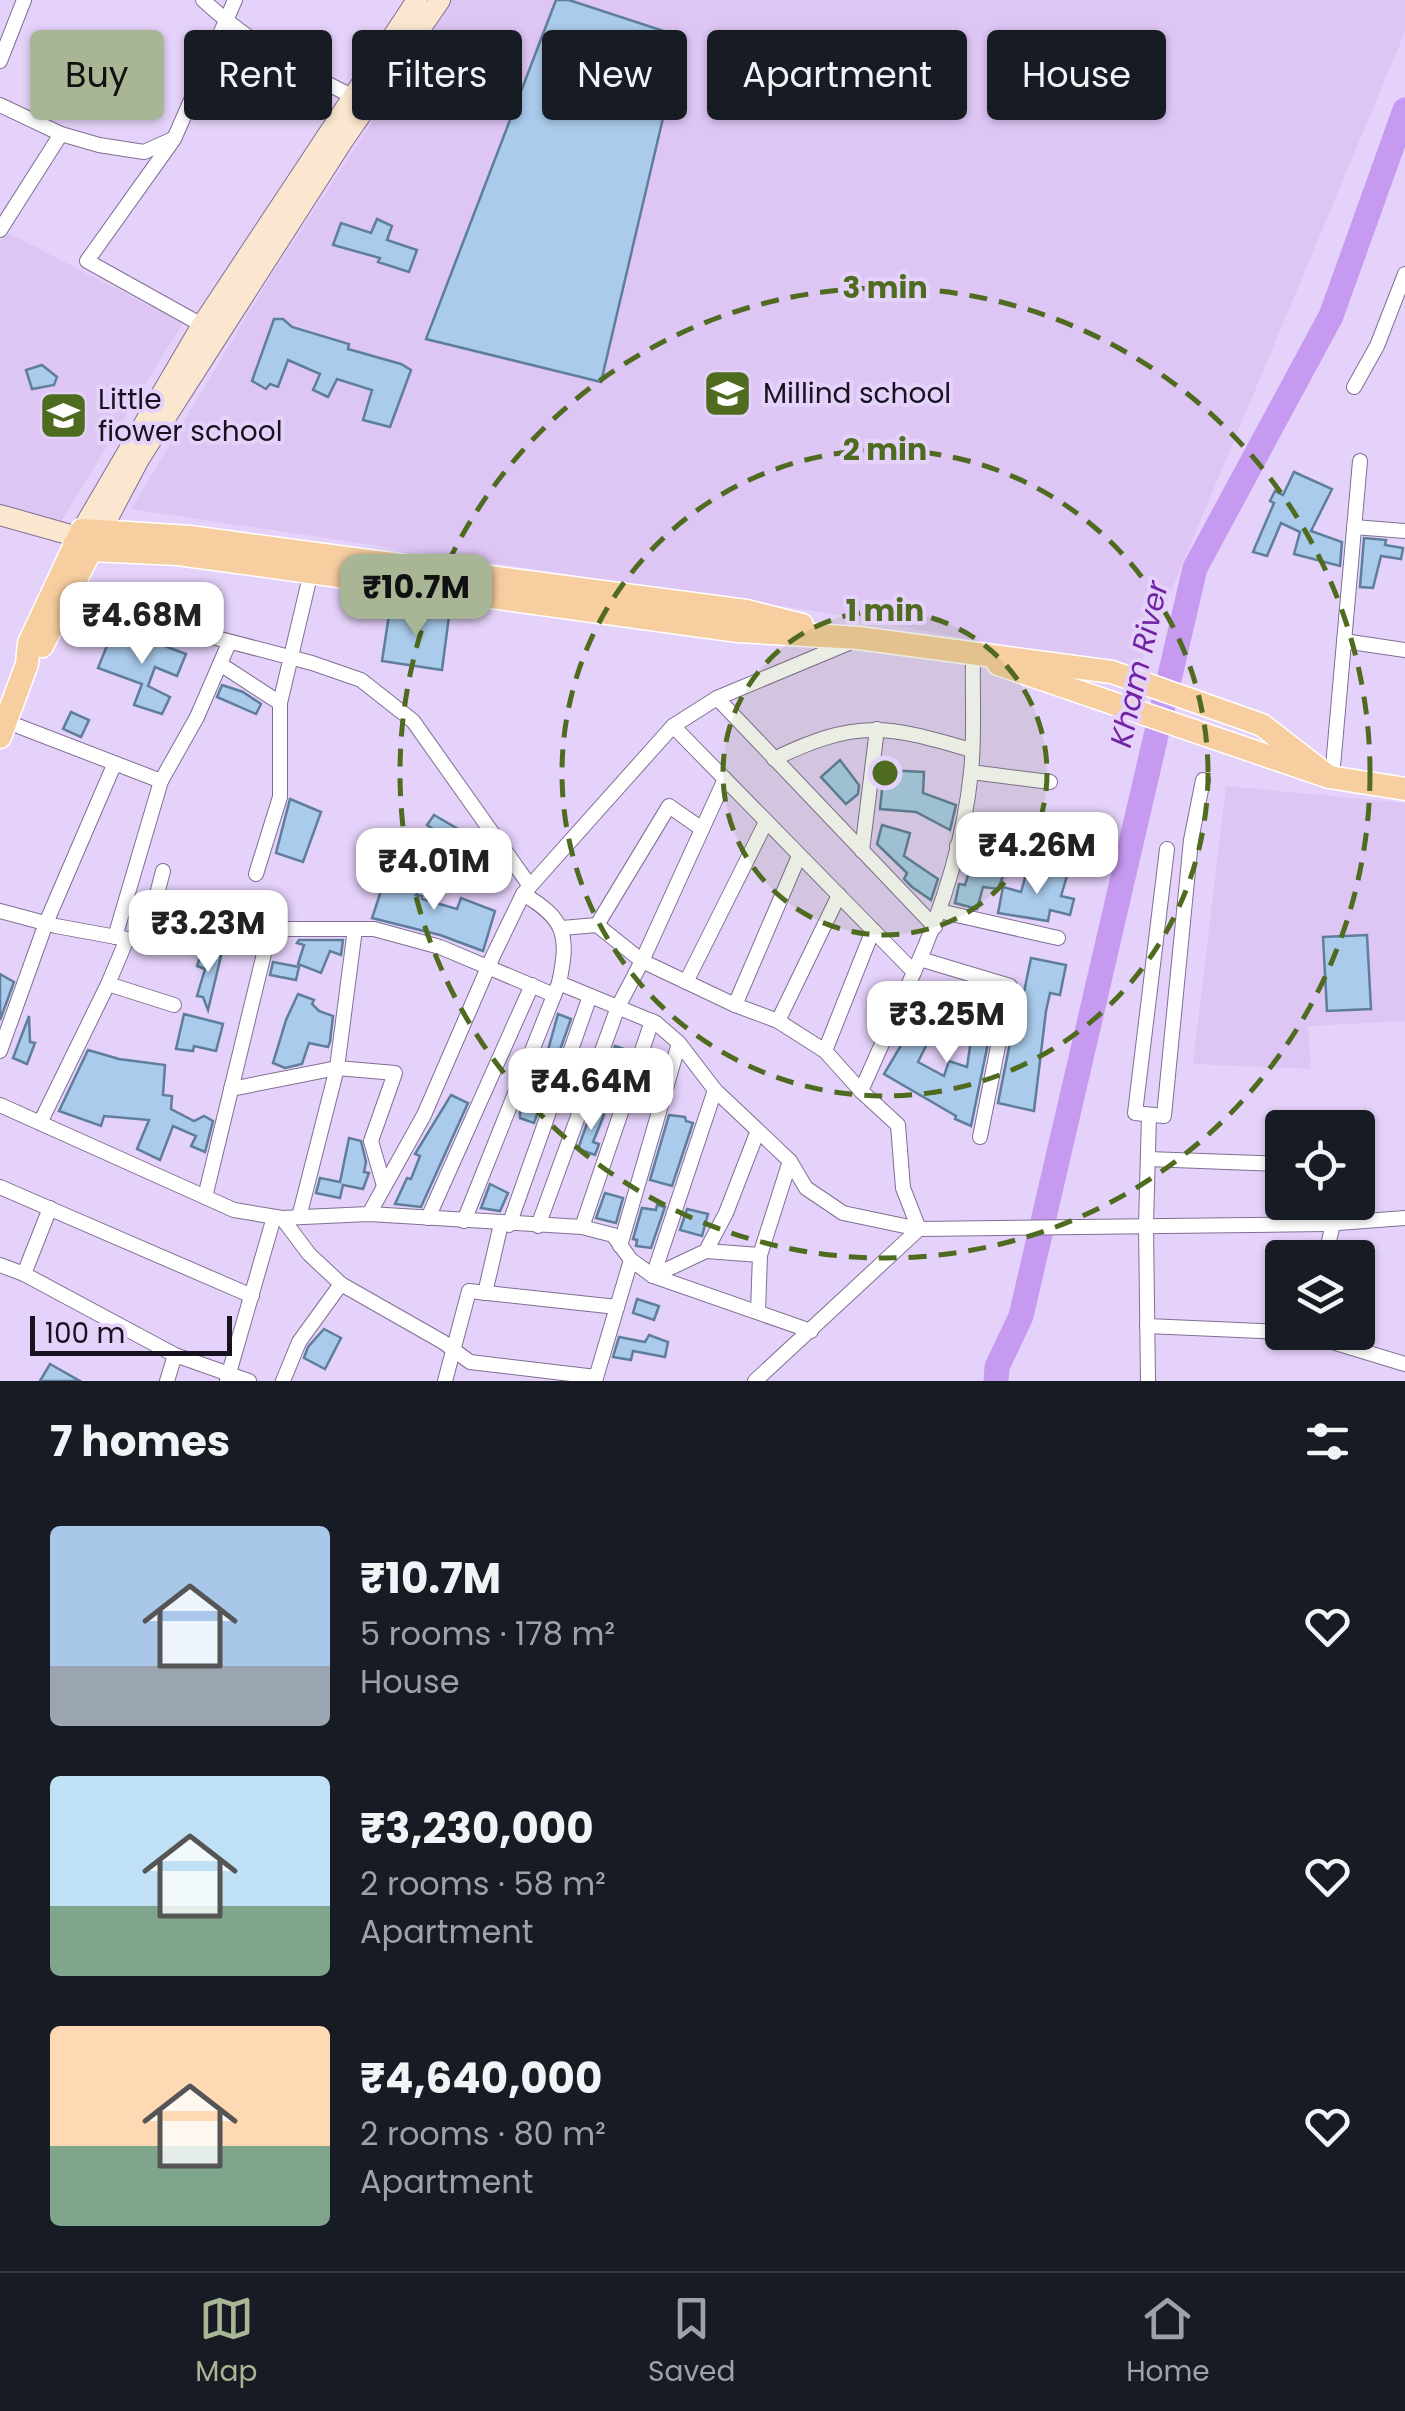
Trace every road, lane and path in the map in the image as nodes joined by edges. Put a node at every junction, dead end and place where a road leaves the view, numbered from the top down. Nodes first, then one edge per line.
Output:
1 (24, 0) edge
2 (203, 0) edge
3 (235, 0) edge
4 (440, 0) edge
5 (409, 12) edge
6 (226, 22) junction
7 (6, 30) edge
8 (0, 61) edge
9 (352, 96) joint
10 (0, 105) edge
11 (61, 134) junction
12 (174, 139) junction
13 (0, 230) edge
14 (1405, 274) edge
15 (202, 324) junction
16 (1354, 387) dead end
17 (1360, 461) dead end
18 (0, 514) edge
19 (1354, 527) junction
20 (1405, 530) edge
21 (85, 539) junction
22 (312, 572) junction
23 (67, 599) junction
24 (859, 638) junction
25 (1344, 641) junction
26 (228, 644) junction
27 (1405, 650) edge
28 (962, 653) junction
29 (291, 658) junction
30 (27, 664) junction
31 (220, 664) junction
32 (716, 698) junction
33 (280, 703) junction
34 (672, 726) junction
35 (877, 728) junction
36 (3, 729) edge
37 (972, 750) junction
38 (774, 758) junction
39 (114, 764) junction
40 (971, 772) junction
41 (1330, 777) junction
42 (724, 779) junction
43 (1203, 780) dead end
44 (161, 781) junction
45 (1050, 782) dead end
46 (1405, 790) edge
47 (766, 822) junction
48 (702, 828) junction
49 (956, 846) junction
50 (1168, 849) dead end
51 (862, 851) junction
52 (800, 856) junction
53 (1072, 863) dead end
54 (163, 871) dead end
55 (256, 874) dead end
56 (527, 890) junction
57 (839, 896) junction
58 (0, 911) edge
59 (939, 911) junction
60 (46, 923) junction
61 (598, 925) junction
62 (935, 927) junction
63 (562, 928) junction
64 (270, 929) junction
65 (355, 929) junction
66 (873, 930) junction
67 (121, 938) junction
68 (1058, 938) dead end
69 (145, 940) junction
70 (642, 961) junction
71 (917, 966) junction
72 (488, 967) junction
73 (686, 982) junction
74 (108, 984) junction
75 (532, 986) junction
76 (557, 989) junction
77 (590, 996) junction
78 (174, 1005) dead end
79 (735, 1005) junction
80 (618, 1008) junction
81 (652, 1021) junction
82 (778, 1021) junction
83 (679, 1043) junction
84 (0, 1051) edge
85 (826, 1051) junction
86 (337, 1068) junction
87 (231, 1090) junction
88 (714, 1090) junction
89 (862, 1091) junction
90 (0, 1105) edge
91 (1149, 1114) junction
92 (40, 1123) junction
93 (757, 1133) junction
94 (980, 1137) dead end
95 (1148, 1159) junction
96 (790, 1161) junction
97 (1265, 1163) edge
98 (0, 1186) edge
99 (384, 1186) junction
100 (206, 1197) junction
101 (50, 1208) junction
102 (368, 1214) junction
103 (278, 1217) junction
104 (299, 1217) junction
105 (428, 1218) junction
106 (1405, 1218) edge
107 (464, 1221) junction
108 (505, 1224) junction
109 (1333, 1224) junction
110 (538, 1226) junction
111 (1146, 1226) junction
112 (582, 1227) junction
113 (919, 1228) junction
114 (1329, 1240) edge
115 (620, 1246) junction
116 (706, 1251) junction
117 (760, 1255) junction
118 (631, 1260) junction
119 (0, 1264) edge
120 (24, 1274) junction
121 (653, 1276) junction
122 (341, 1284) junction
123 (485, 1293) junction
124 (252, 1296) junction
125 (617, 1306) junction
126 (758, 1312) junction
127 (1147, 1326) junction
128 (811, 1330) junction
129 (1265, 1331) edge
130 (452, 1349) junction
131 (1360, 1350) edge
132 (175, 1355) junction
133 (1405, 1364) edge
134 (228, 1377) edge
135 (596, 1379) edge
136 (167, 1381) edge
137 (249, 1381) edge
138 (283, 1381) edge
139 (445, 1381) edge
140 (755, 1381) edge
141 (1148, 1381) edge

1 - 7 street
2 - 6 street
3 - 6 street
4 - 5 street
5 - 21 street
6 - 9 street
6 - 12 street
7 - 8 street
9 - 15 street
10 - 11 street
11 - 12 street
11 - 13 street
12 - 15 street
14 - 16 street
15 - 21 street
17 - 19 street
18 - 21 street
19 - 20 street
19 - 25 street
21 - 22 main road
21 - 23 main road
21 - 24 main road
21 - 30 main road
22 - 24 main road
22 - 29 street
23 - 26 street
23 - 30 main road
24 - 28 main road
24 - 32 street
25 - 27 street
25 - 41 street
26 - 29 street
26 - 31 street
28 - 37 street
28 - 41 main road
28 - 41 main road
29 - 33 street
29 - 56 street
30 - 36 main road
31 - 33 street
31 - 44 street
32 - 34 street
32 - 38 street
33 - 55 street
34 - 42 street
34 - 56 street
35 - 37 street
35 - 38 street
35 - 51 street
36 - 39 street
37 - 40 street
38 - 51 street
39 - 44 street
39 - 60 street
40 - 45 street
40 - 49 street
41 - 46 main road
42 - 47 street
42 - 48 street
43 - 91 street
44 - 67 street
47 - 52 street
47 - 73 street
48 - 61 street
48 - 70 street
49 - 53 street
49 - 59 street
50 - 91 street
51 - 62 street
52 - 57 street
52 - 79 street
54 - 69 street
56 - 63 street
56 - 72 street
57 - 66 street
57 - 82 street
58 - 60 street
59 - 62 street
59 - 68 street
60 - 67 street
60 - 84 street
61 - 63 street
61 - 70 street
62 - 71 street
63 - 76 street
64 - 65 street
64 - 69 street
64 - 87 street
65 - 72 street
65 - 86 street
66 - 71 street
66 - 85 street
67 - 69 street
67 - 74 street
70 - 73 street
70 - 80 street
71 - 89 street
71 - 94 street
72 - 75 street
72 - 99 street
73 - 79 street
74 - 78 street
74 - 92 street
75 - 76 street
75 - 105 street
76 - 77 street
76 - 107 street
77 - 80 street
77 - 108 street
79 - 82 street
80 - 81 street
80 - 110 street
81 - 83 street
81 - 112 street
82 - 85 street
83 - 88 street
83 - 115 street
85 - 89 street
86 - 87 street
86 - 99 street
86 - 104 street
87 - 100 street
88 - 93 street
88 - 121 street
89 - 113 street
90 - 92 street
91 - 95 street
92 - 100 street
93 - 96 street
93 - 116 street
95 - 97 street
95 - 111 street
96 - 113 street
96 - 117 street
98 - 101 street
99 - 102 street
100 - 103 street
101 - 120 street
101 - 124 street
102 - 104 street
102 - 105 street
103 - 104 street
103 - 122 street
103 - 124 street
105 - 107 street
106 - 109 street
107 - 108 street
108 - 110 street
108 - 123 street
109 - 111 street
109 - 114 street
110 - 112 street
111 - 113 street
111 - 127 street
112 - 115 street
113 - 128 street
115 - 118 street
116 - 117 street
116 - 121 street
117 - 126 street
118 - 121 street
118 - 125 street
119 - 120 street
120 - 132 street
121 - 126 street
122 - 130 street
122 - 138 street
123 - 125 street
123 - 130 street
124 - 134 street
125 - 135 street
126 - 128 street
127 - 129 street
127 - 141 street
128 - 140 street
130 - 135 street
130 - 139 street
131 - 133 street
132 - 134 street
132 - 136 street
134 - 137 street

